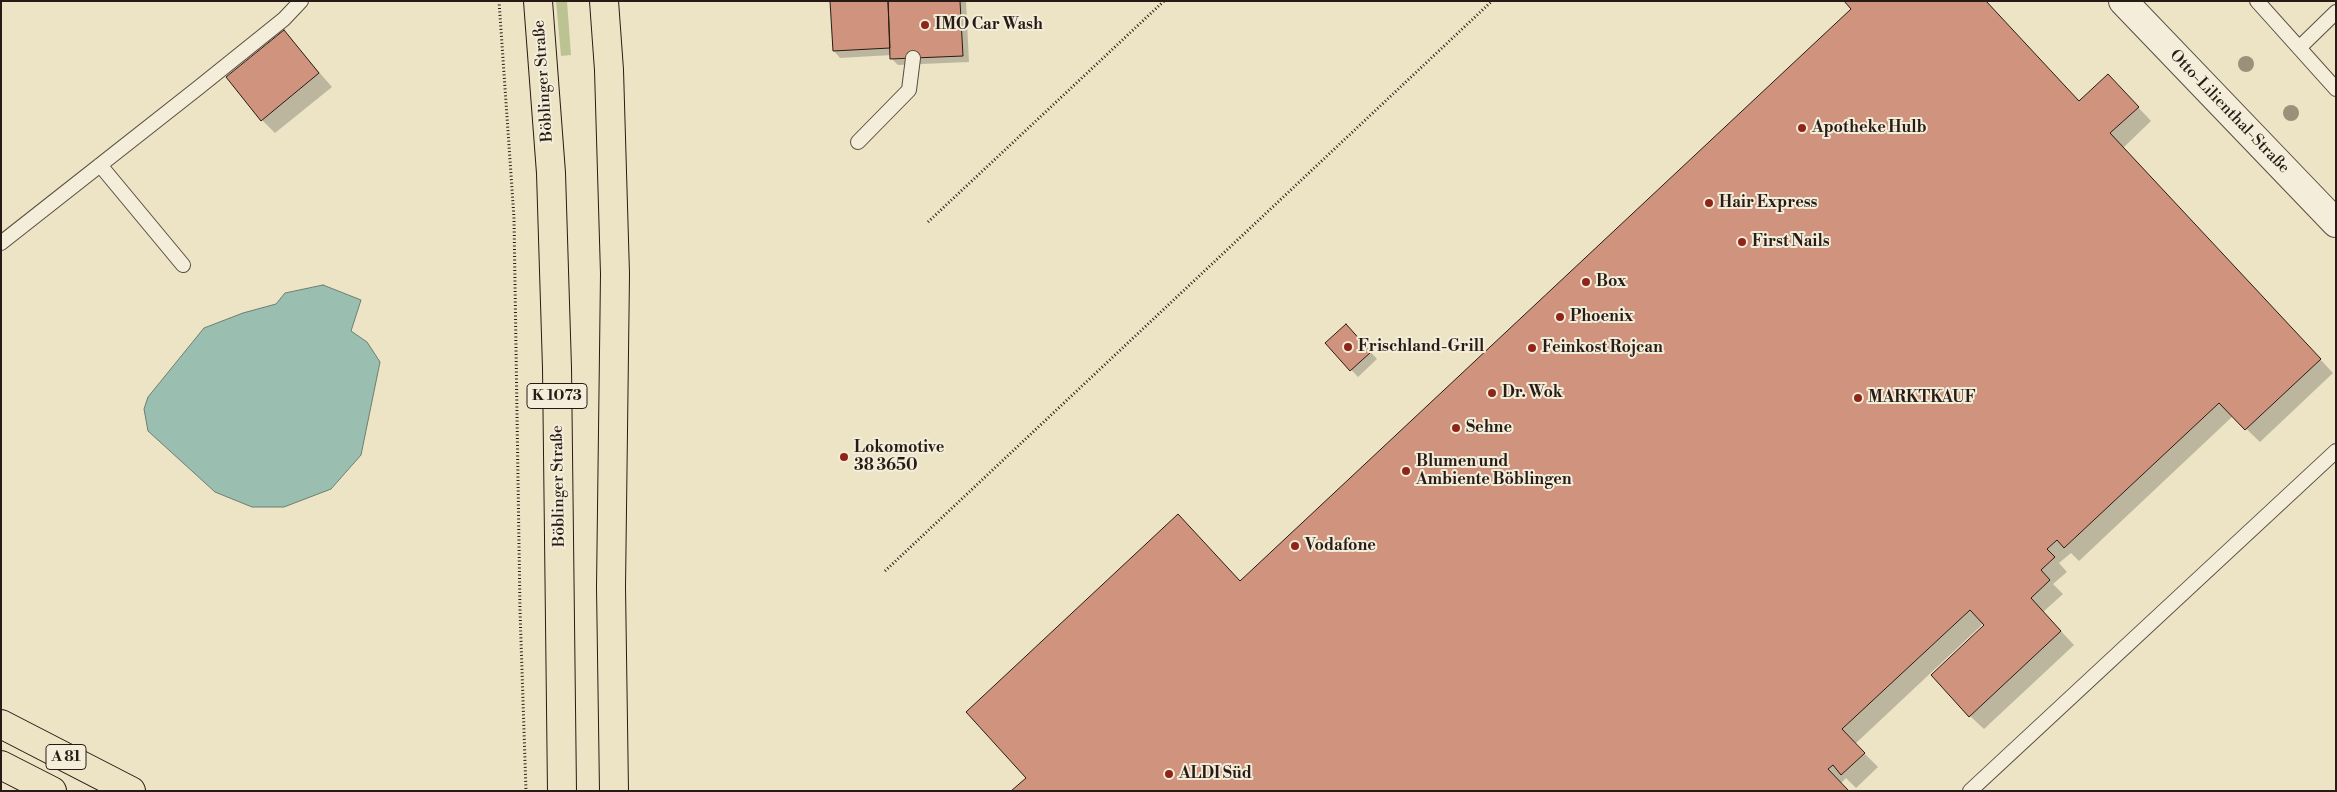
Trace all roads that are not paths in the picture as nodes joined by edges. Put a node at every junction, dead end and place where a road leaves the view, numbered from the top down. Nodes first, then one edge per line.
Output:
1 (301, 1) edge
2 (538, 1) edge
3 (604, 1) edge
4 (2122, 1) edge
5 (2258, 1) edge
6 (2336, 12) edge
7 (2300, 48) junction
8 (913, 58) dead end
9 (2336, 89) edge
10 (858, 142) dead end
11 (100, 165) junction
12 (2336, 223) edge
13 (1, 243) edge
14 (183, 265) dead end
15 (2336, 451) edge
16 (1, 724) edge
17 (1, 765) edge
18 (52, 791) edge
19 (131, 791) edge
20 (562, 791) edge
21 (614, 791) edge
22 (1970, 791) edge

1 - 11 lane
2 - 20 main road, Böblinger Straße / K 1073
3 - 21 main road
4 - 12 street, Otto-Lilienthal-Straße
5 - 7 lane
6 - 7 lane
7 - 9 lane
8 - 10 lane
11 - 13 lane
11 - 14 lane
15 - 22 lane
16 - 19 main road, A 81
17 - 18 main road, A 81

